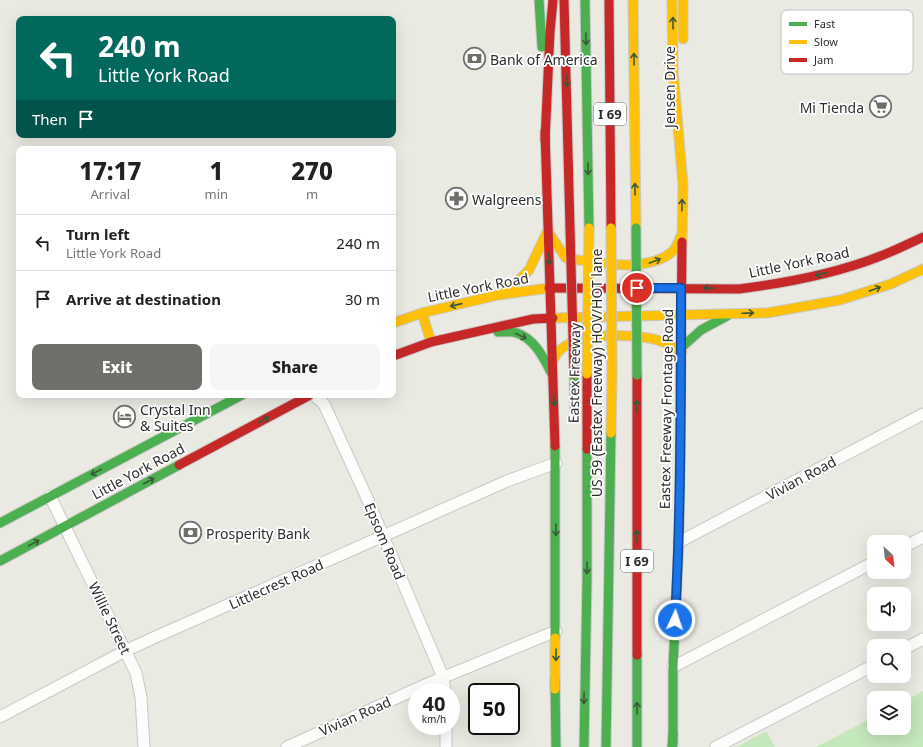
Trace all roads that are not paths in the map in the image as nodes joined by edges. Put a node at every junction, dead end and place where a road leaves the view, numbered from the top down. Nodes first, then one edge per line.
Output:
1 (539, 0) edge
2 (553, 0) edge
3 (564, 0) edge
4 (585, 0) edge
5 (608, 0) edge
6 (633, 0) edge
7 (672, 0) edge
8 (683, 0) edge
9 (683, 46) dead end
10 (683, 78) dead end
11 (545, 141) junction
12 (682, 174) junction
13 (548, 231) junction
14 (682, 236) junction
15 (923, 237) edge
16 (923, 269) edge
17 (550, 288) junction
18 (681, 288) junction
19 (498, 295) junction
20 (422, 312) junction
21 (730, 314) junction
22 (681, 315) junction
23 (551, 319) junction
24 (396, 322) edge
25 (483, 330) junction
26 (431, 342) junction
27 (682, 350) junction
28 (396, 355) edge
29 (552, 361) junction
30 (553, 375) junction
31 (236, 398) edge
32 (304, 398) edge
33 (317, 398) edge
34 (923, 414) edge
35 (587, 459) junction
36 (556, 463) junction
37 (50, 496) junction
38 (0, 523) edge
39 (64, 526) junction
40 (383, 537) junction
41 (923, 537) edge
42 (679, 542) junction
43 (911, 543) edge
44 (0, 561) edge
45 (867, 566) edge
46 (556, 631) junction
47 (923, 639) edge
48 (911, 645) edge
49 (126, 650) junction
50 (673, 667) junction
51 (867, 669) edge
52 (443, 677) junction
53 (555, 679) junction
54 (444, 683) edge
55 (0, 717) edge
56 (446, 735) edge
57 (144, 747) edge
58 (287, 747) edge
59 (446, 747) edge
60 (553, 747) edge
61 (556, 747) edge
62 (584, 747) edge
63 (606, 747) edge
64 (637, 747) edge
65 (672, 747) edge
66 (716, 747) edge

1 - 11 main road
2 - 11 main road
3 -> 35 main road, bridge
4 -> 35 main road, Eastex Freeway / I 69, bridge
5 - 63 main road, US 59 (Eastex Freeway) HOV/HOT lane / I 69, bridge
64 -> 6 main road, I 69, bridge
12 -> 7 main road, Eastex Freeway Frontage Road
8 - 9 main road, Jensen Drive
10 - 12 main road, Jensen Drive
11 - 13 main road
14 -> 12 main road, Eastex Freeway Frontage Road
13 -> 14 main road
13 -> 17 main road
13 - 19 main road
14 - 18 main road, Eastex Freeway Frontage Road
15 -> 18 main road, Little York Road
21 -> 16 main road
17 - 18 main road, Little York Road
17 - 19 main road, Little York Road
17 - 23 main road
18 - 22 main road, Eastex Freeway Frontage Road
19 -> 20 main road, Little York Road
20 - 24 main road, Little York Road
20 - 26 main road
21 - 22 main road
21 - 27 main road
22 - 23 main road
22 - 27 main road, Eastex Freeway Frontage Road
23 - 25 main road
23 - 29 main road
25 - 26 main road
25 -> 30 main road
26 - 28 main road
27 - 29 main road
27 - 42 main road, Eastex Freeway Frontage Road
29 - 30 main road
30 -> 36 main road
31 -> 37 main road, Little York Road
39 -> 32 main road, Little York Road
33 - 40 street, Epsom Road
34 - 42 street, Vivian Road
35 -> 62 main road, Eastex Freeway / I 69
36 - 40 street, Littlecrest Road
36 -> 46 main road
37 - 38 main road, Little York Road
37 - 39 street, Willie Street
44 -> 39 main road, Little York Road
39 - 49 street, Willie Street
40 - 49 street, Littlecrest Road
40 - 52 street, Epsom Road
41 - 43 street
42 - 50 main road, Eastex Freeway Frontage Road
45 - 50 street
46 - 52 street, Vivian Road
46 -> 53 main road
47 - 48 street
49 - 55 street, Littlecrest Road
49 - 57 street, Willie Street
50 - 65 main road, Eastex Freeway Frontage Road
51 - 66 street
52 - 54 street, Epsom Road
52 - 58 street, Vivian Road
53 - 60 main road
53 - 61 main road
56 - 59 street

